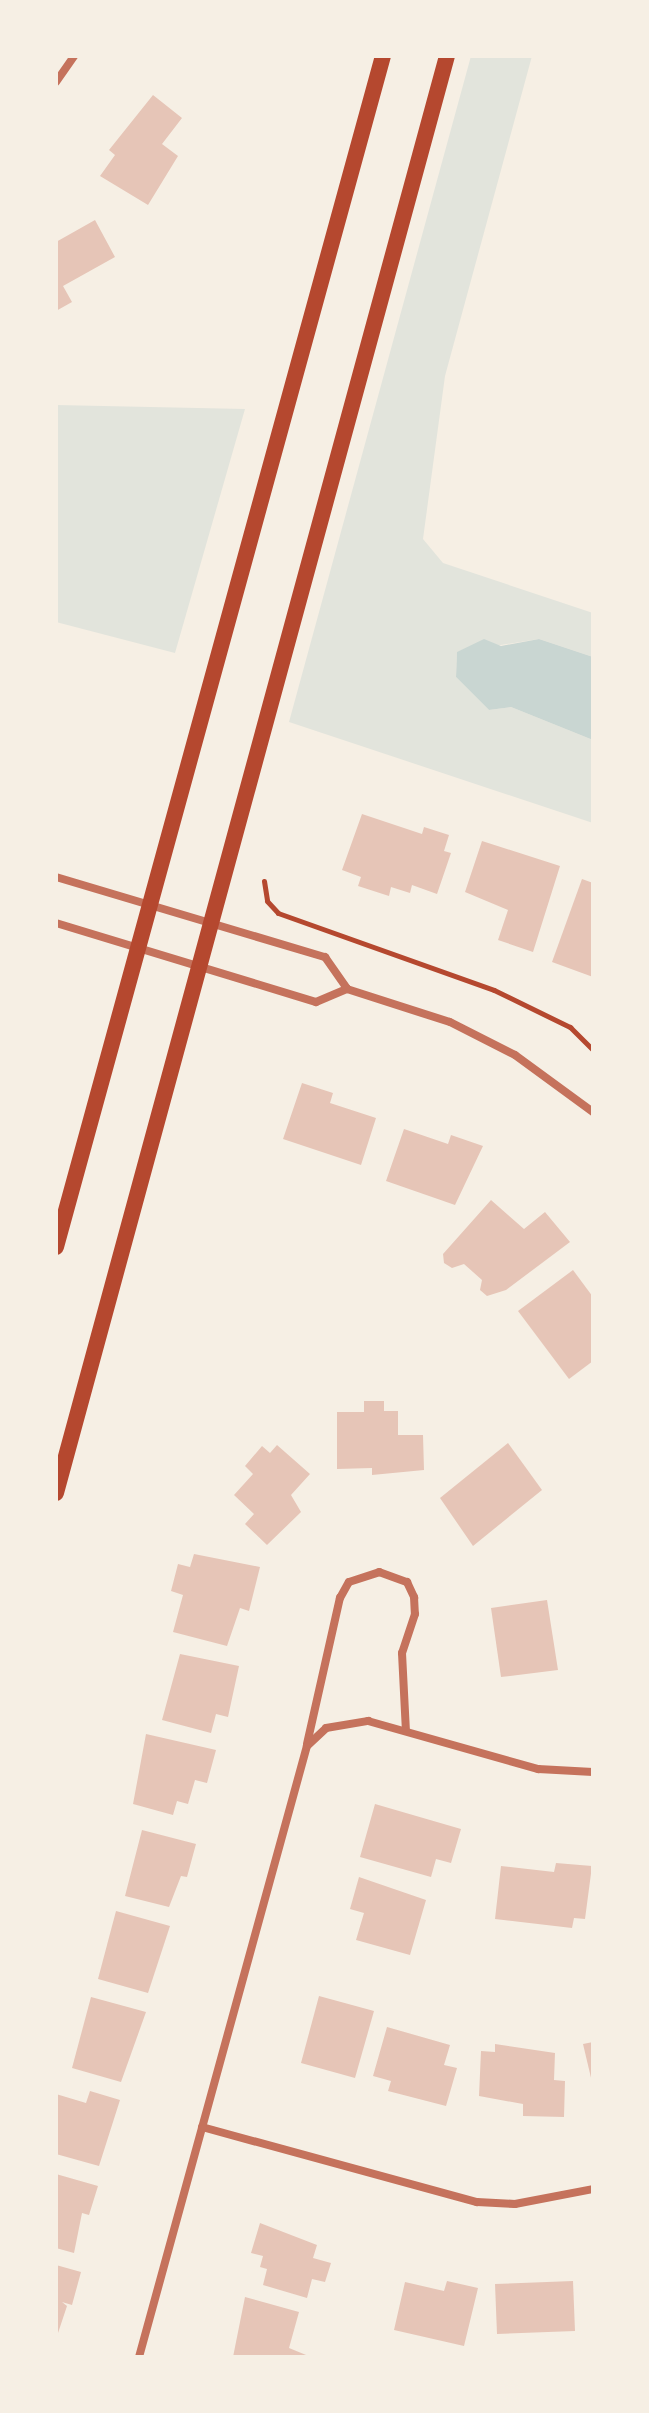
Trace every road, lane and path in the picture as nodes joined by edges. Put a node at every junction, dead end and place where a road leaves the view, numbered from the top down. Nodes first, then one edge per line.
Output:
1 (74, 56) edge
2 (383, 56) edge
3 (447, 56) edge
4 (56, 82) edge
5 (56, 877) edge
6 (264, 881) dead end
7 (150, 905) junction
8 (56, 923) edge
9 (210, 924) junction
10 (137, 950) junction
11 (199, 969) junction
12 (347, 989) junction
13 (593, 1050) edge
14 (593, 1112) edge
15 (56, 1247) edge
16 (56, 1493) edge
17 (406, 1731) junction
18 (307, 1746) junction
19 (593, 1772) edge
20 (202, 2127) junction
21 (593, 2189) edge
22 (139, 2357) edge

1 - 4 street
2 - 7 main road
3 - 9 main road
5 - 7 street
6 - 13 path
7 - 9 street
7 - 10 main road
8 - 10 street
9 - 11 main road
9 - 12 street
10 - 11 street
10 - 15 main road
11 - 12 street
11 - 16 main road
12 - 14 street
17 - 18 street
17 - 18 street
17 - 19 street
18 - 20 street
20 - 21 street
20 - 22 street

